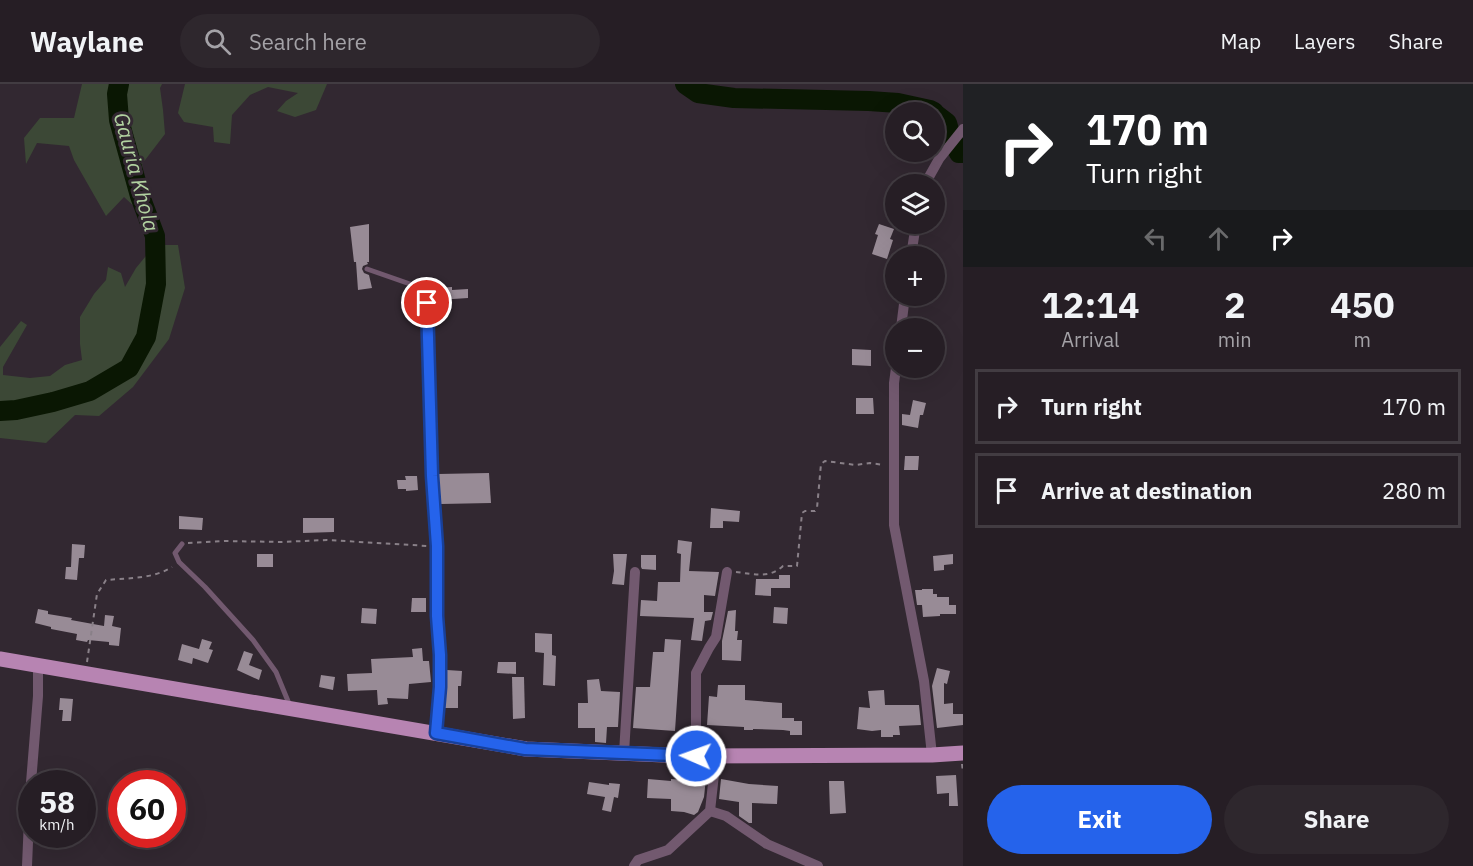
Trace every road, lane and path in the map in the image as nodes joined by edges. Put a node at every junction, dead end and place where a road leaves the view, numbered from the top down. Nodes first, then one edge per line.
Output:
1 (962, 131) edge
2 (931, 174) edge
3 (367, 269) dead end
4 (895, 378) edge
5 (894, 461) junction
6 (182, 544) joint
7 (437, 546) junction
8 (179, 562) junction
9 (635, 572) dead end
10 (727, 572) joint
11 (0, 659) edge
12 (38, 666) junction
13 (85, 674) junction
14 (290, 708) junction
15 (436, 733) junction
16 (624, 753) junction
17 (963, 753) edge
18 (932, 754) junction
19 (696, 756) junction
20 (716, 756) junction
21 (710, 811) junction
22 (27, 866) edge
23 (634, 866) edge
24 (818, 866) edge

1 - 2 street
3 - 7 lane
4 - 5 street
5 - 10 path
5 - 18 street
6 - 7 path
6 - 8 lane
7 - 15 lane
8 - 13 path
8 - 14 lane
9 - 16 street
10 - 19 street
11 - 12 main road
12 - 13 main road
12 - 22 street
13 - 14 main road
14 - 15 main road
15 - 16 main road
16 - 19 main road
17 - 18 main road
18 - 20 main road
19 - 20 main road
20 - 21 street
21 - 23 street
21 - 24 street

